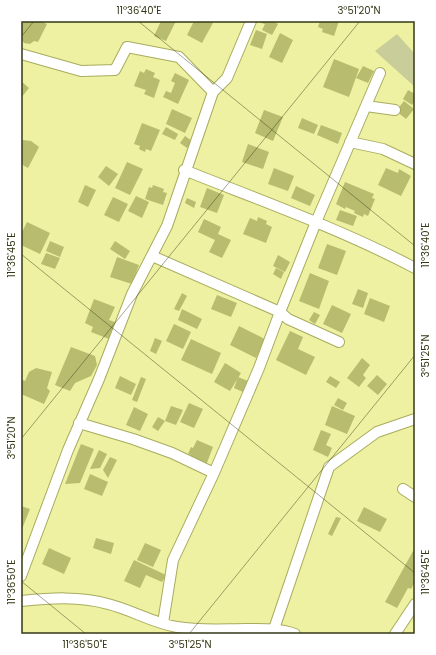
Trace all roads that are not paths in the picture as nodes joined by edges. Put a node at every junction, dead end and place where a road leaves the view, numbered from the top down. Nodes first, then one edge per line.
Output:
1 (251, 21) edge
2 (21, 54) edge
3 (380, 73) dead end
4 (213, 92) junction
5 (366, 106) junction
6 (395, 110) dead end
7 (350, 142) junction
8 (415, 164) edge
9 (185, 171) junction
10 (316, 222) junction
11 (152, 256) junction
12 (415, 268) edge
13 (280, 312) junction
14 (339, 342) dead end
15 (415, 419) edge
16 (79, 423) junction
17 (214, 473) junction
18 (403, 489) dead end
19 (415, 497) edge
20 (21, 576) edge
21 (21, 600) edge
22 (415, 604) edge
23 (162, 623) junction
24 (274, 629) junction
25 (295, 634) edge
26 (395, 634) edge

1 - 4 street
2 - 4 street
3 - 5 street
4 - 9 street
5 - 6 street
5 - 7 street
7 - 8 street
7 - 10 street
9 - 10 street
9 - 11 street
10 - 12 street
10 - 13 street
11 - 13 street
11 - 16 street
13 - 14 street
13 - 17 street
15 - 24 street
16 - 17 street
16 - 20 street
17 - 23 street
18 - 19 street
21 - 23 street
22 - 26 street
23 - 24 street
24 - 25 street

